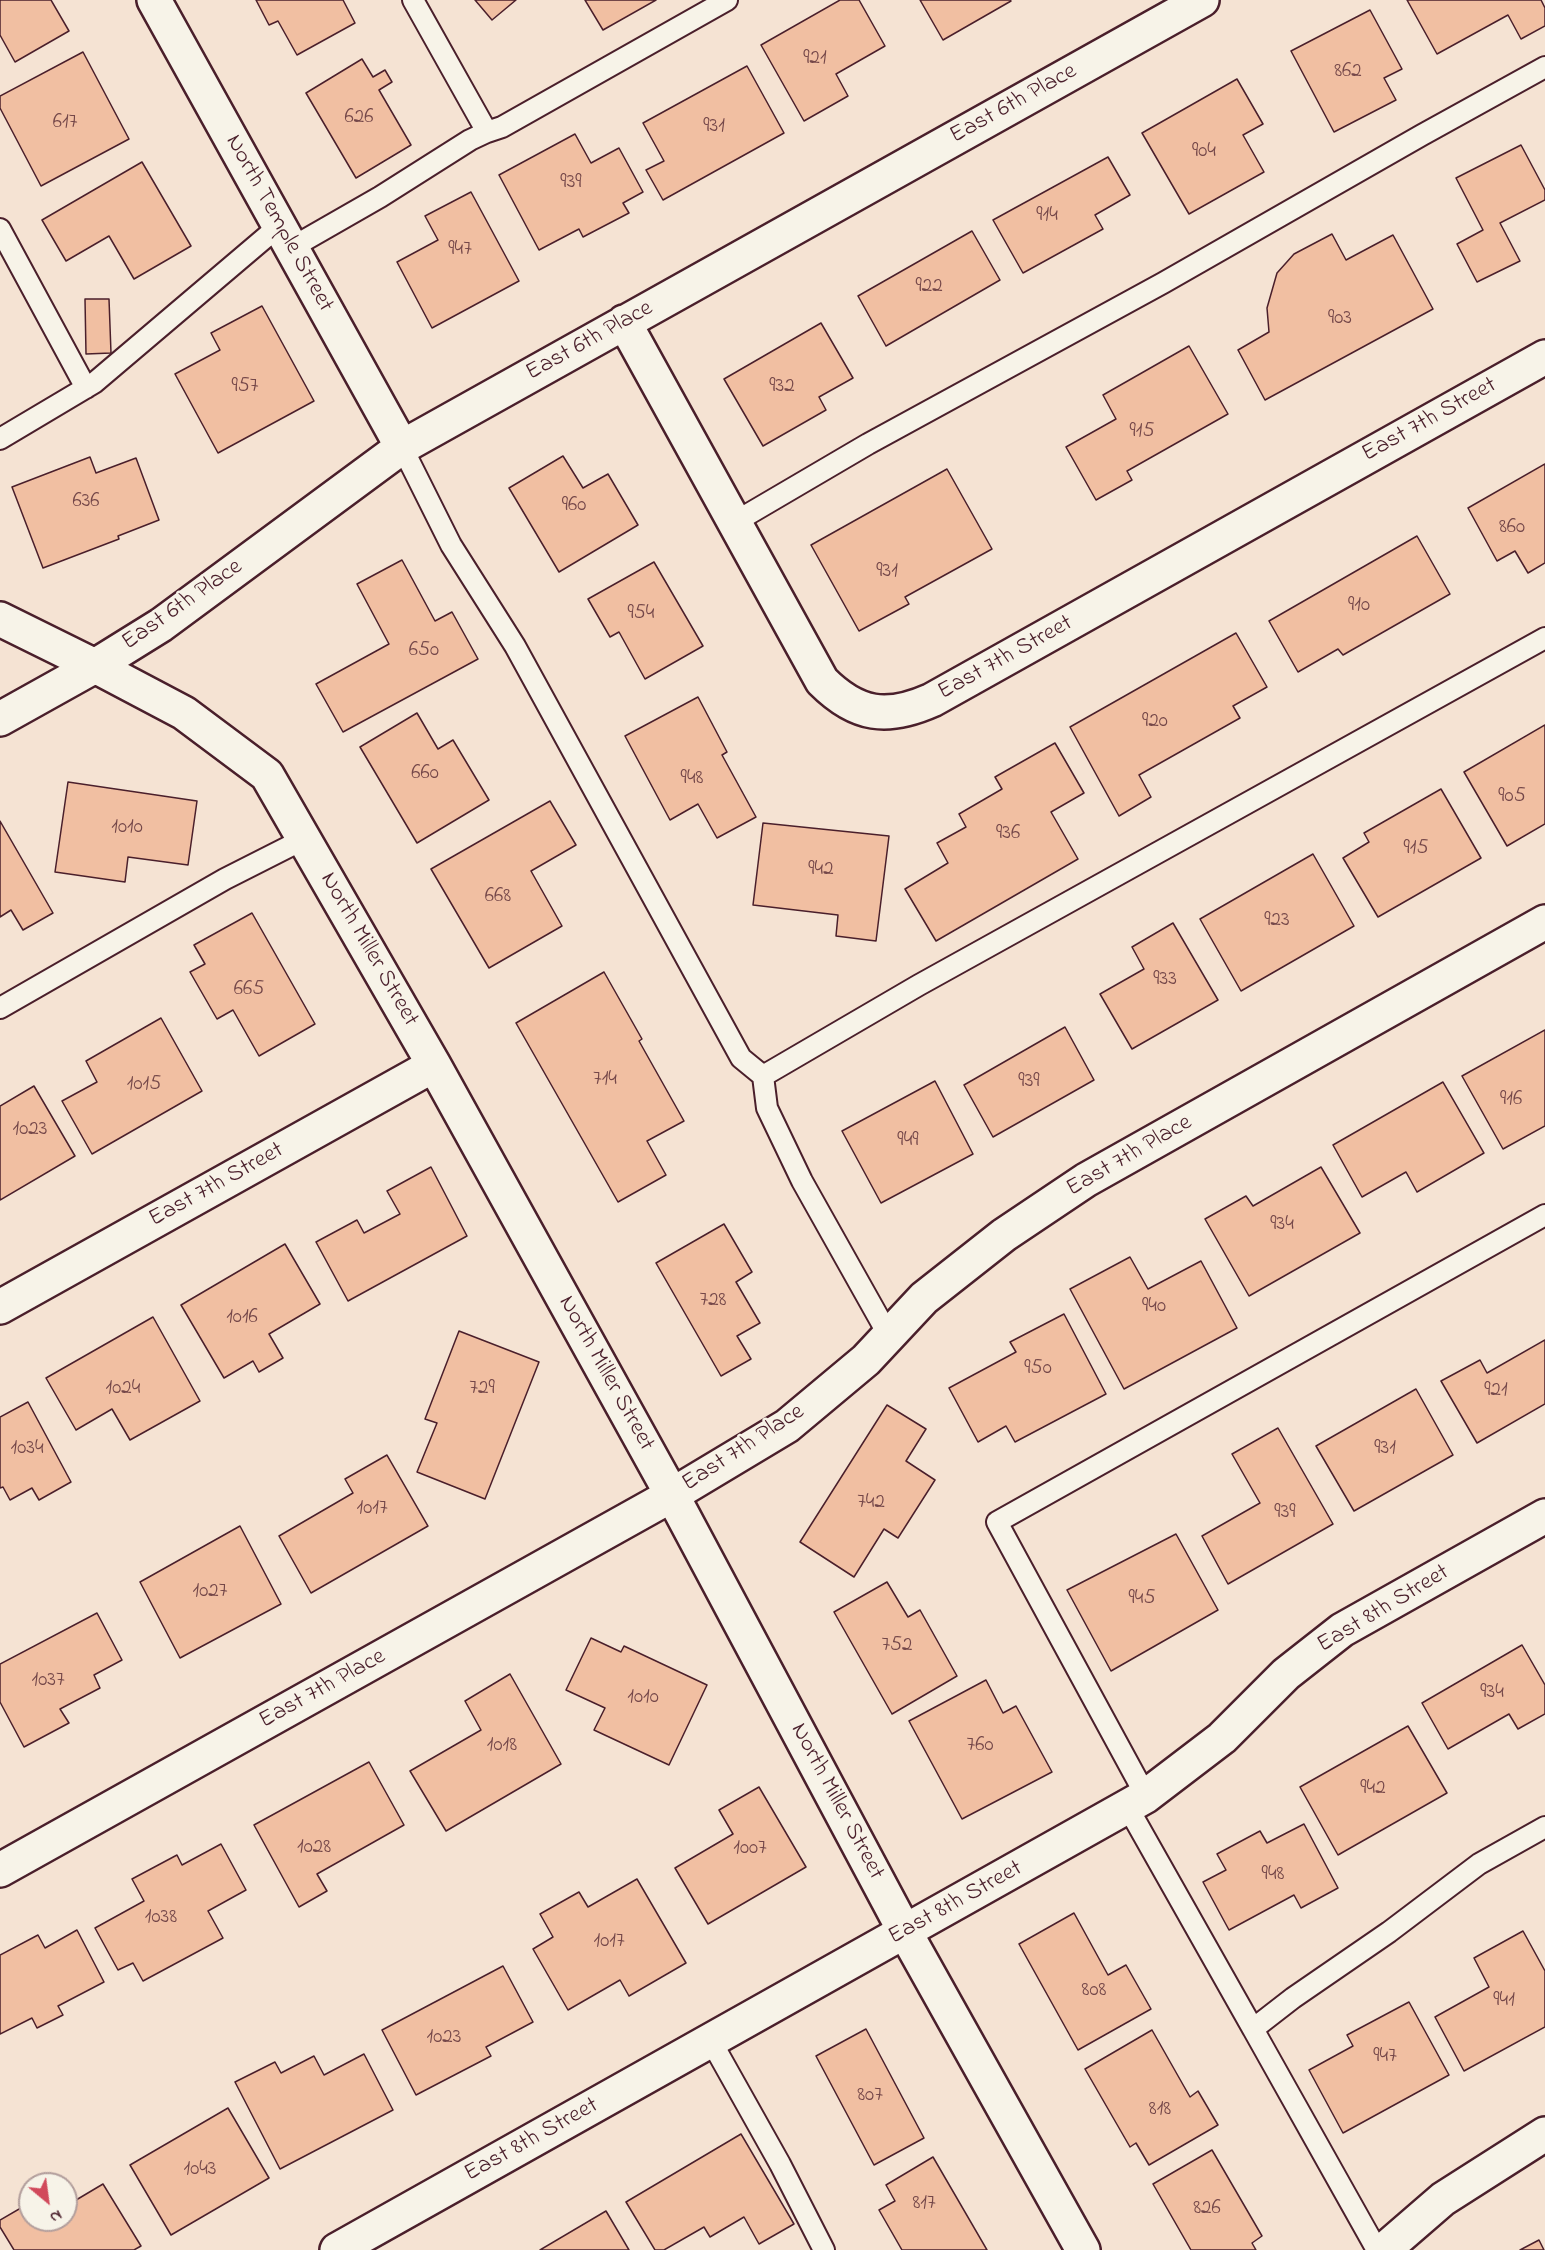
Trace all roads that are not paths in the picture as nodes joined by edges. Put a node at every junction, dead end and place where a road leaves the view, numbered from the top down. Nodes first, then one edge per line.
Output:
1 (153, 0) edge
2 (414, 0) edge
3 (727, 0) edge
4 (1202, 0) edge
5 (1545, 68) edge
6 (487, 132) junction
7 (0, 229) edge
8 (285, 237) junction
9 (624, 322) junction
10 (1545, 357) edge
11 (86, 388) junction
12 (0, 439) edge
13 (402, 447) junction
14 (735, 522) junction
15 (0, 619) edge
16 (1545, 638) edge
17 (95, 666) junction
18 (0, 719) edge
19 (304, 839) junction
20 (1545, 922) edge
21 (0, 1008) edge
22 (434, 1065) junction
23 (763, 1076) junction
24 (1545, 1215) edge
25 (0, 1307) edge
26 (888, 1336) junction
27 (672, 1495) junction
28 (1545, 1516) edge
29 (1137, 1801) junction
30 (1545, 1827) edge
31 (0, 1870) edge
32 (905, 1932) junction
33 (1253, 2029) junction
34 (711, 2041) junction
35 (1545, 2134) edge
36 (337, 2250) edge
37 (824, 2250) edge
38 (1083, 2250) edge
39 (1377, 2250) edge
40 (1384, 2250) edge

1 - 8 street, North Temple Street
2 - 6 lane
3 - 6 lane
4 - 9 street, East 6th Place
5 - 14 lane
6 - 8 lane
7 - 11 lane
8 - 11 lane
8 - 13 street, North Temple Street
9 - 13 street, East 6th Place
9 - 14 street, East 7th Street
10 - 14 street, East 7th Street
11 - 12 lane
13 - 17 street, East 6th Place
13 - 23 lane
15 - 17 street, North Miller Street
16 - 23 lane
17 - 18 street, East 6th Place
17 - 19 street, North Miller Street
19 - 21 lane
19 - 22 street, North Miller Street
20 - 26 street, East 7th Place
22 - 25 street, East 7th Street
22 - 27 street, North Miller Street
23 - 26 lane
24 - 29 lane
26 - 27 street, East 7th Place
27 - 31 street, East 7th Place
27 - 32 street, North Miller Street
28 - 29 street, East 8th Street
29 - 32 street, East 8th Street
29 - 33 lane
30 - 33 lane
32 - 34 street, East 8th Street
32 - 38 street, North Miller Street
33 - 39 lane
34 - 36 street, East 8th Street
34 - 37 lane
35 - 40 street

